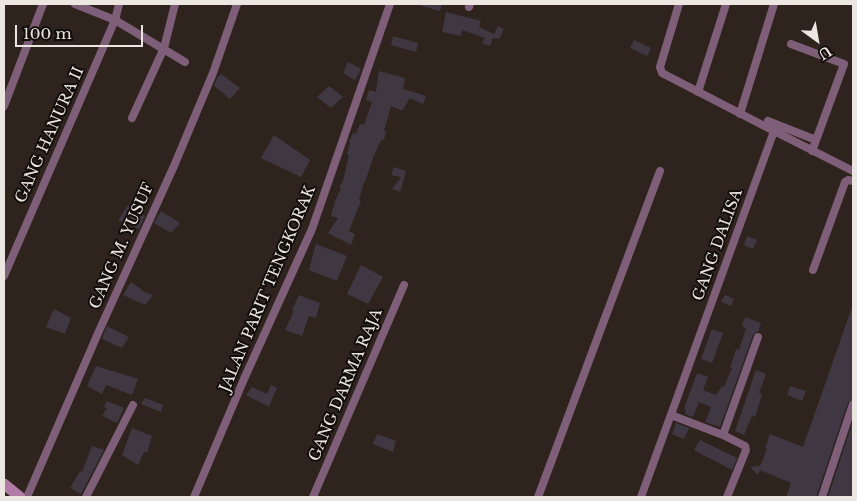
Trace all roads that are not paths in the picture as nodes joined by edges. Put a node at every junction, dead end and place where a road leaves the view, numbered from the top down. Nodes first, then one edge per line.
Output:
1 (43, 4) edge
2 (75, 4) edge
3 (119, 4) edge
4 (176, 4) edge
5 (237, 4) edge
6 (390, 4) edge
7 (679, 4) edge
8 (726, 4) edge
9 (774, 4) edge
10 (115, 20) junction
11 (791, 44) dead end
12 (164, 48) junction
13 (185, 62) dead end
14 (698, 92) junction
15 (4, 106) edge
16 (740, 114) junction
17 (132, 118) dead end
18 (768, 121) dead end
19 (774, 131) junction
20 (816, 140) junction
21 (812, 150) junction
22 (853, 171) edge
23 (660, 172) dead end
24 (853, 181) edge
25 (813, 270) dead end
26 (4, 276) edge
27 (404, 285) dead end
28 (758, 337) dead end
29 (853, 404) edge
30 (133, 405) dead end
31 (671, 415) junction
32 (723, 435) junction
33 (4, 484) edge
34 (20, 497) edge
35 (27, 497) edge
36 (86, 497) edge
37 (194, 497) edge
38 (313, 497) edge
39 (538, 497) edge
40 (641, 497) edge
41 (727, 497) edge
42 (822, 497) edge

1 - 15 street
2 - 10 street
3 - 10 street, GANG HANURA II
4 - 12 street
5 - 35 street, GANG M. YUSUF
6 - 37 street, JALAN PARIT TENGKORAK
7 - 14 street
8 - 14 street
9 - 16 street
10 - 12 street
10 - 26 street, GANG HANURA II
11 - 20 street
12 - 13 street
12 - 17 street
14 - 16 street
16 - 19 street
18 - 20 street
19 - 21 street
19 - 31 street, GANG DALISA
20 - 21 street
21 - 22 street
23 - 39 street
24 - 25 street
27 - 38 street, GANG DARMA RAJA
28 - 32 street
29 - 42 street
30 - 36 street
31 - 32 street
31 - 40 street, GANG DALISA
32 - 41 street
33 - 34 main road

